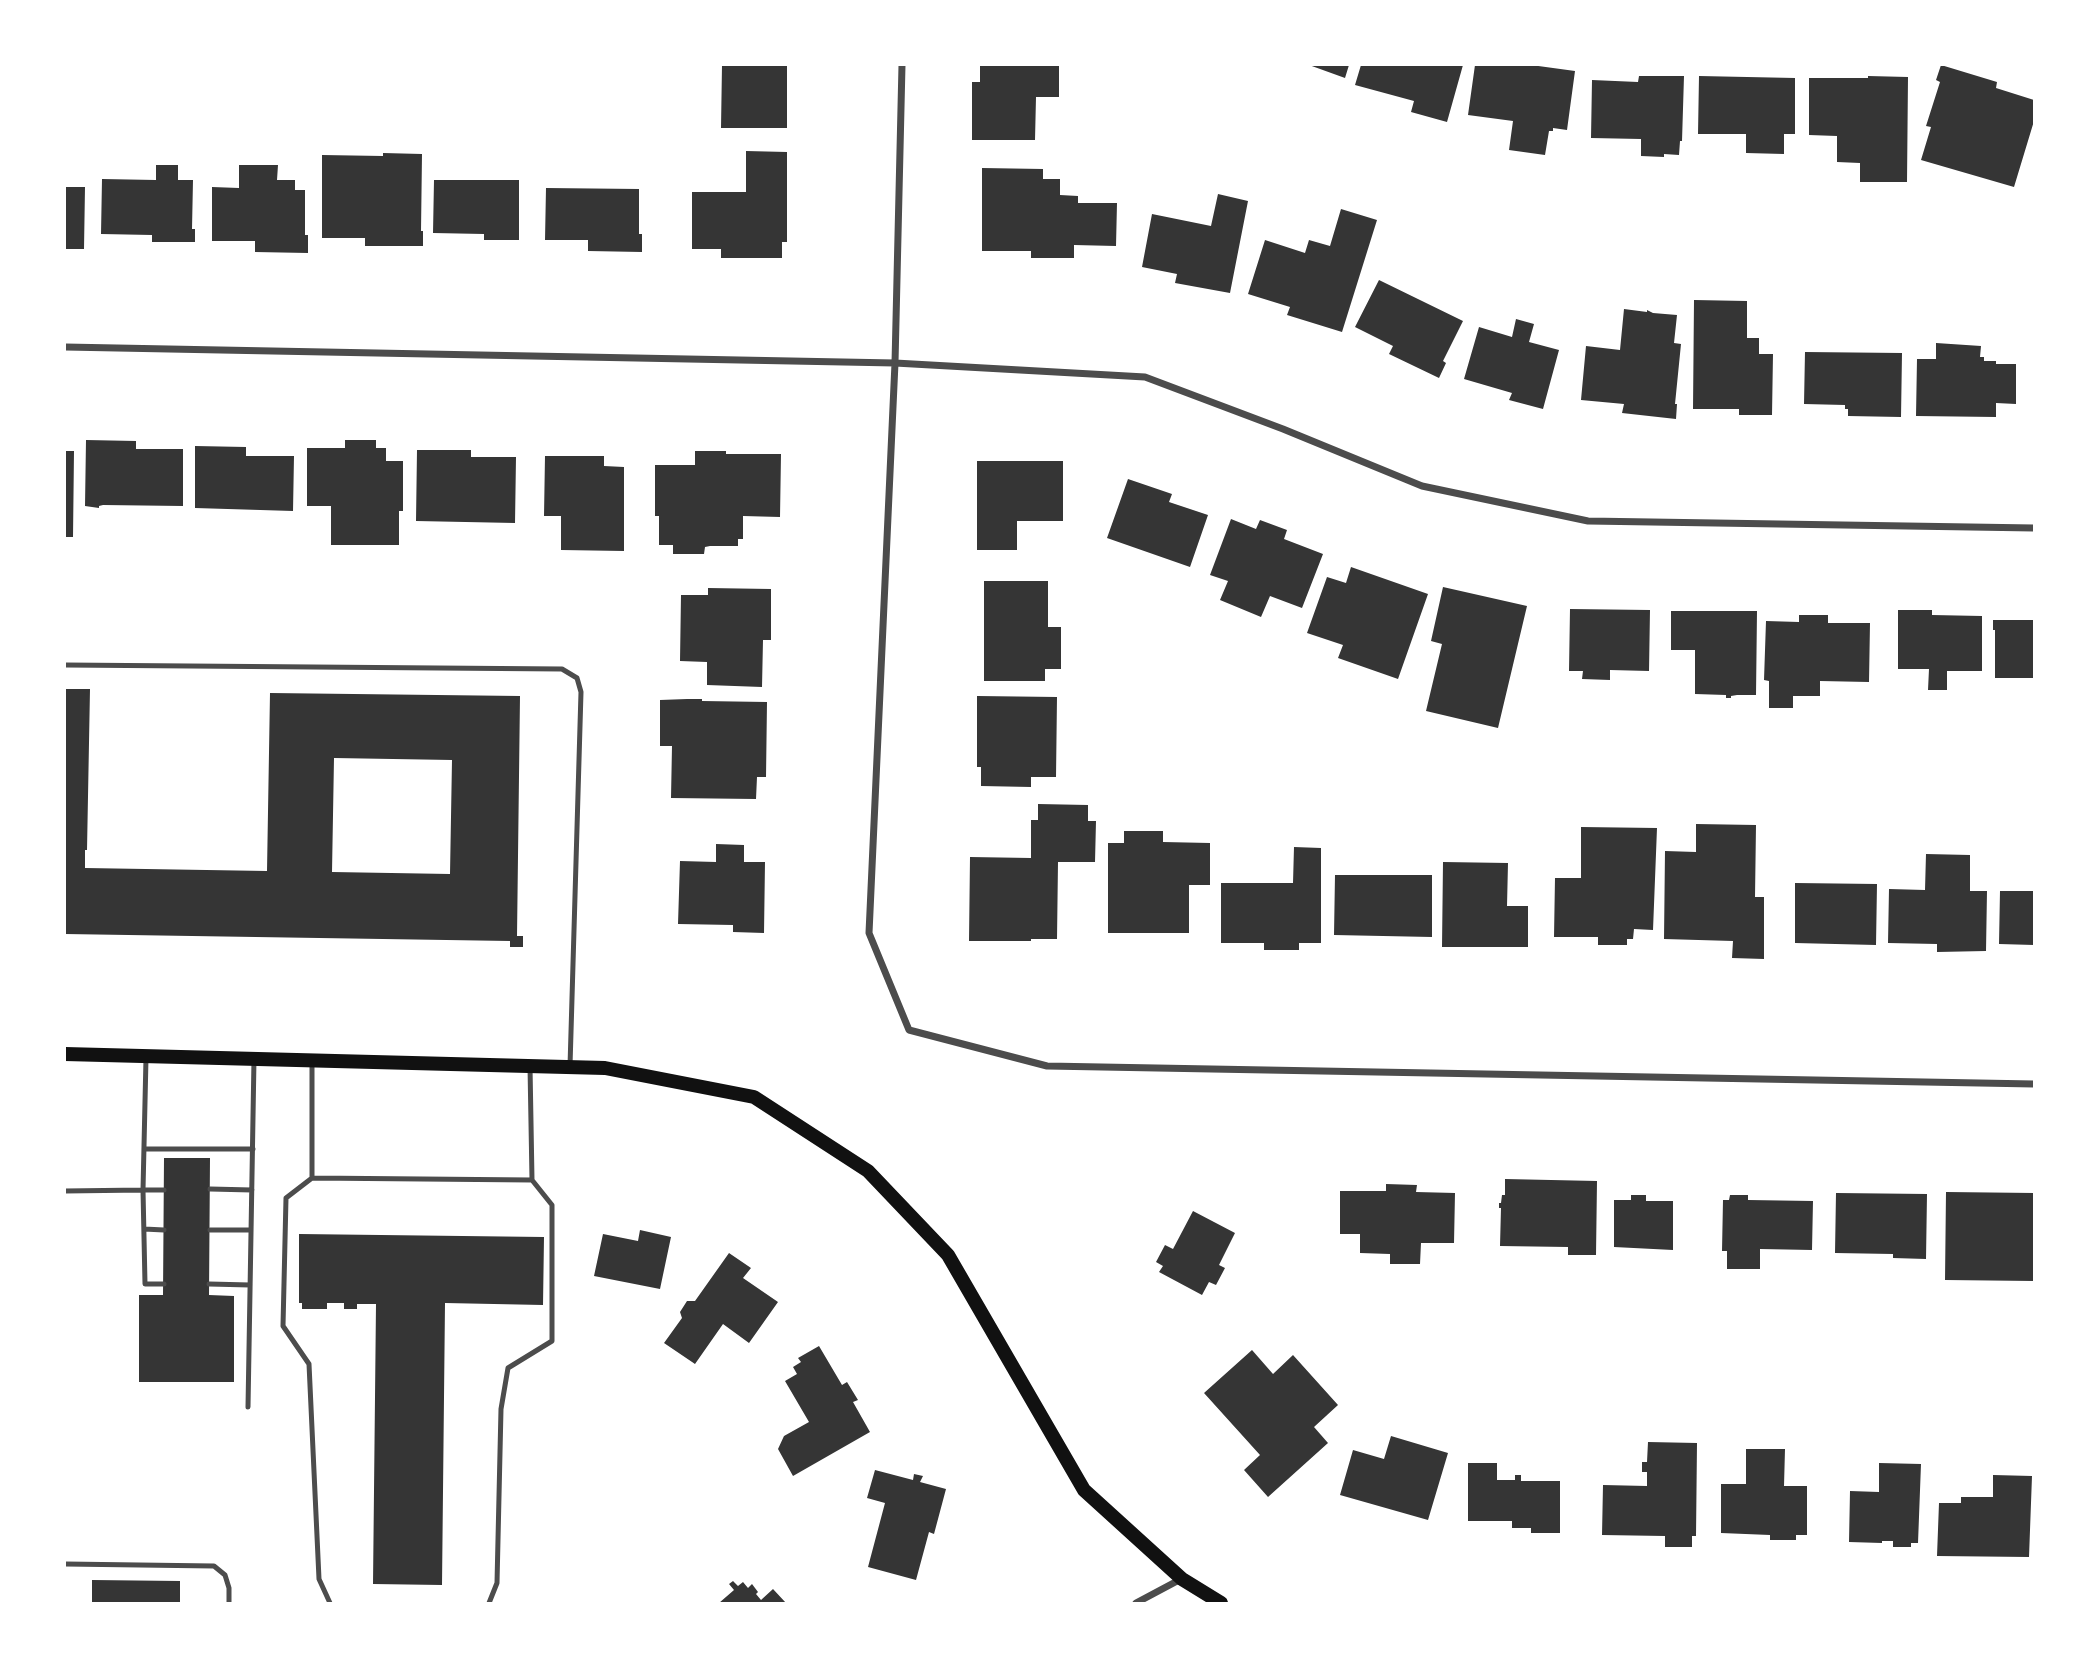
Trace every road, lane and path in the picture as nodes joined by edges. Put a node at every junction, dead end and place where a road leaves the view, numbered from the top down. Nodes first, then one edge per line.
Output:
1 (901, 65) edge
2 (65, 347) edge
3 (895, 363) junction
4 (2034, 528) edge
5 (65, 665) edge
6 (65, 1054) edge
7 (146, 1056) junction
8 (254, 1059) junction
9 (312, 1060) junction
10 (530, 1066) junction
11 (570, 1067) junction
12 (2034, 1084) edge
13 (144, 1149) junction
14 (253, 1149) junction
15 (312, 1178) junction
16 (532, 1181) junction
17 (210, 1189) dead end
18 (143, 1190) junction
19 (164, 1190) dead end
20 (252, 1190) junction
21 (65, 1191) edge
22 (144, 1229) junction
23 (164, 1230) dead end
24 (210, 1230) dead end
25 (251, 1230) junction
26 (164, 1284) dead end
27 (209, 1284) dead end
28 (250, 1285) junction
29 (248, 1407) dead end
30 (65, 1564) edge
31 (1182, 1579) junction
32 (229, 1603) edge
33 (330, 1603) edge
34 (489, 1603) edge
35 (1136, 1603) edge
36 (1221, 1603) edge

1 - 3 street
2 - 3 street
3 - 4 street
3 - 12 street
5 - 11 lane
6 - 7 main road
7 - 8 main road
7 - 13 lane
8 - 9 main road
8 - 14 lane
9 - 10 main road
9 - 15 lane
10 - 11 main road
10 - 16 lane
11 - 31 main road
13 - 14 lane
13 - 18 lane
14 - 20 lane
15 - 16 lane
15 - 33 lane
16 - 34 lane
17 - 20 lane
18 - 19 lane
18 - 21 lane
18 - 22 lane
20 - 25 lane
22 - 23 lane
22 - 26 lane
24 - 25 lane
25 - 28 lane
27 - 28 lane
28 - 29 lane
30 - 32 lane
31 - 35 street
31 - 36 main road

